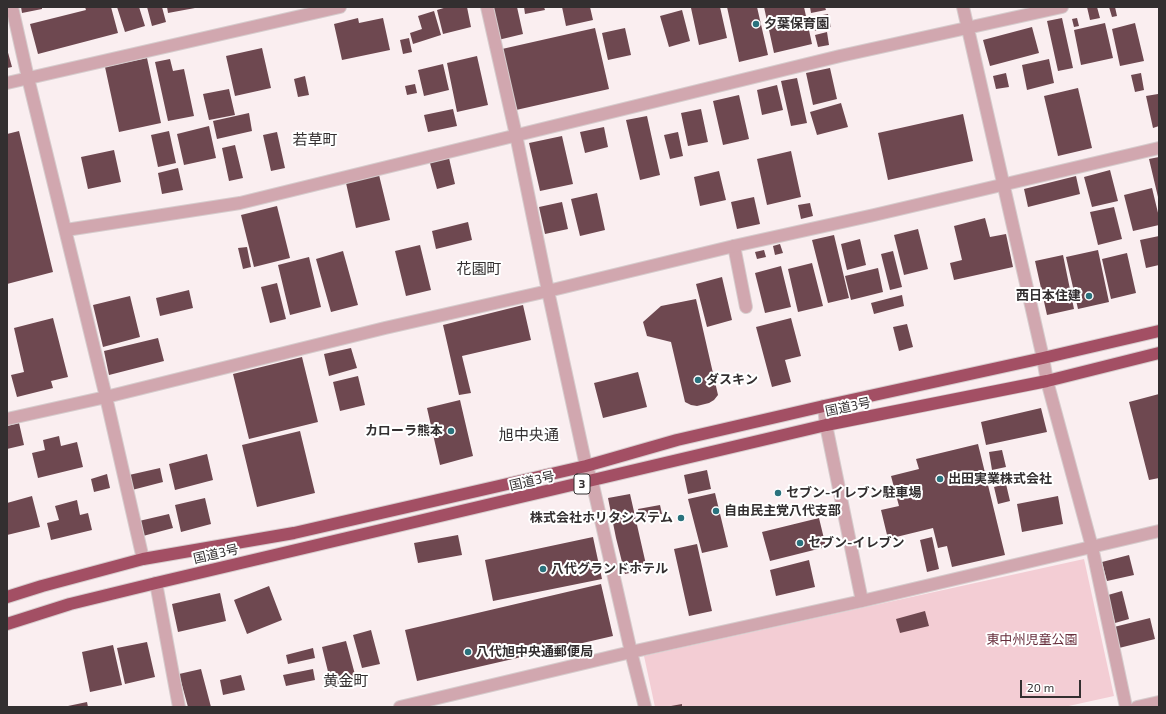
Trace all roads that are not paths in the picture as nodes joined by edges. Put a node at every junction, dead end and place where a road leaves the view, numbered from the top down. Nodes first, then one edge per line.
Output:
1 (12, 7) edge
2 (340, 7) edge
3 (487, 7) edge
4 (963, 7) edge
5 (1062, 7) edge
6 (967, 28) junction
7 (28, 78) junction
8 (7, 84) edge
9 (516, 135) junction
10 (1159, 148) edge
11 (1004, 185) junction
12 (66, 230) junction
13 (734, 246) junction
14 (548, 291) junction
15 (746, 307) dead end
16 (1159, 331) edge
17 (1159, 353) edge
18 (1043, 358) junction
19 (1047, 381) junction
20 (106, 397) junction
21 (824, 406) junction
22 (7, 420) edge
23 (826, 425) junction
24 (586, 466) junction
25 (592, 481) junction
26 (1159, 531) edge
27 (1092, 547) junction
28 (143, 559) junction
29 (156, 583) junction
30 (7, 597) edge
31 (862, 601) junction
32 (7, 624) edge
33 (631, 652) junction
34 (1159, 702) edge
35 (179, 707) edge
36 (400, 707) edge
37 (645, 707) edge
38 (1126, 707) edge
39 (1137, 707) edge

1 - 7 street
2 - 7 street
3 - 9 street
4 - 6 street
5 - 6 street
6 - 9 street
6 - 11 street
7 - 8 street
7 - 12 street
9 - 12 street
9 - 14 street
10 - 11 street
11 - 13 street
11 - 18 street
12 - 20 street
13 - 14 street
13 - 15 street
14 - 20 street
14 - 24 street
16 - 18 highway, 国道3号 / 3
17 - 19 highway, 国道3号 / 3
18 - 19 street
18 - 21 highway, 国道3号 / 3
19 - 23 highway, 国道3号 / 3
19 - 27 street
20 - 22 street
20 - 28 street
21 - 23 street
21 - 24 highway, 国道3号 / 3
23 - 25 highway, 国道3号 / 3
23 - 31 street
24 - 25 street
24 - 28 highway, 国道3号 / 3
25 - 29 highway, 国道3号 / 3
25 - 33 street
26 - 27 street
27 - 31 street
27 - 38 street
28 - 30 highway, 国道3号 / 3
29 - 32 highway, 国道3号 / 3
29 - 35 street
31 - 33 street
33 - 36 street
33 - 37 street
34 - 39 street

